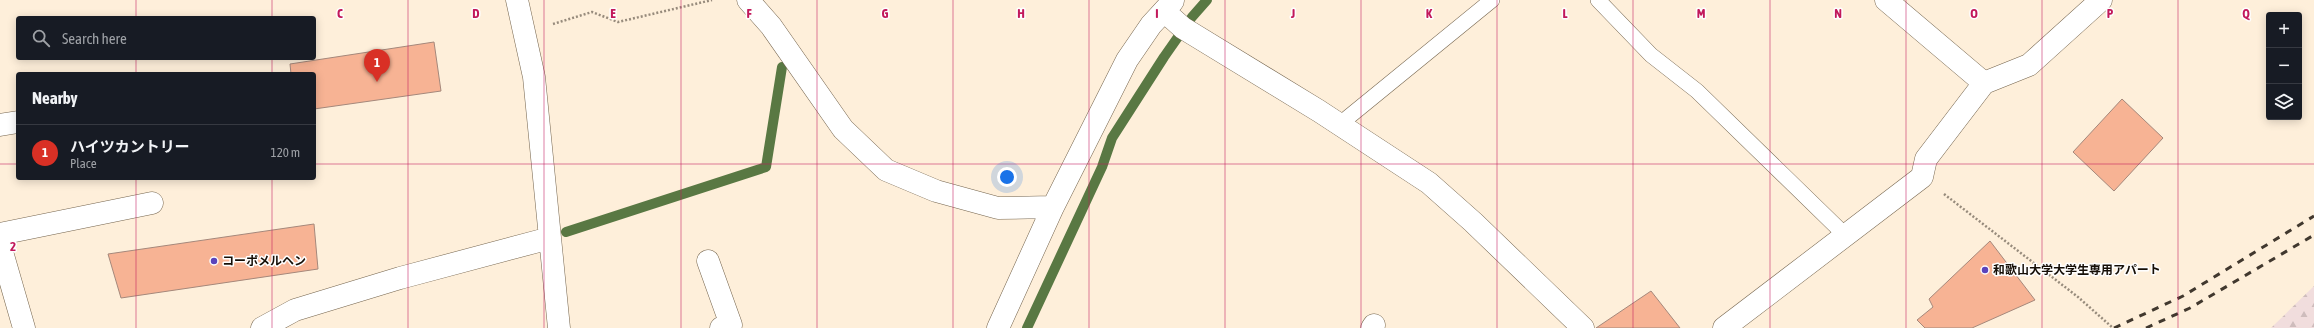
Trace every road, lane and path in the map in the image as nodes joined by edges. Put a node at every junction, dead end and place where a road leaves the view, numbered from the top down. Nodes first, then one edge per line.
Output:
1 (517, 0) edge
2 (712, 0) edge
3 (748, 0) edge
4 (1492, 0) edge
5 (1886, 0) edge
6 (2101, 0) edge
7 (1602, 1) edge
8 (1169, 6) edge
9 (524, 33) junction
10 (1984, 83) junction
11 (16, 122) edge
12 (1340, 124) junction
13 (0, 125) edge
14 (1922, 177) junction
15 (152, 203) dead end
16 (1053, 207) junction
17 (0, 234) edge
18 (1845, 235) junction
19 (550, 238) junction
20 (0, 245) edge
21 (708, 261) dead end
22 (24, 328) edge
23 (262, 328) edge
24 (559, 328) edge
25 (721, 328) edge
26 (998, 328) edge
27 (1584, 328) edge
28 (1724, 328) edge
29 (2113, 328) edge

1 - 9 street
2 - 9 path
3 - 16 street
4 - 12 lane
5 - 10 street
6 - 10 street
7 - 18 lane
8 - 12 street
8 - 16 street
9 - 19 street
10 - 14 street
11 - 13 street
12 - 27 street
14 - 18 street
14 - 29 path
15 - 17 street
16 - 26 street
18 - 28 street
19 - 23 street
19 - 24 street
20 - 22 street
21 - 25 street

